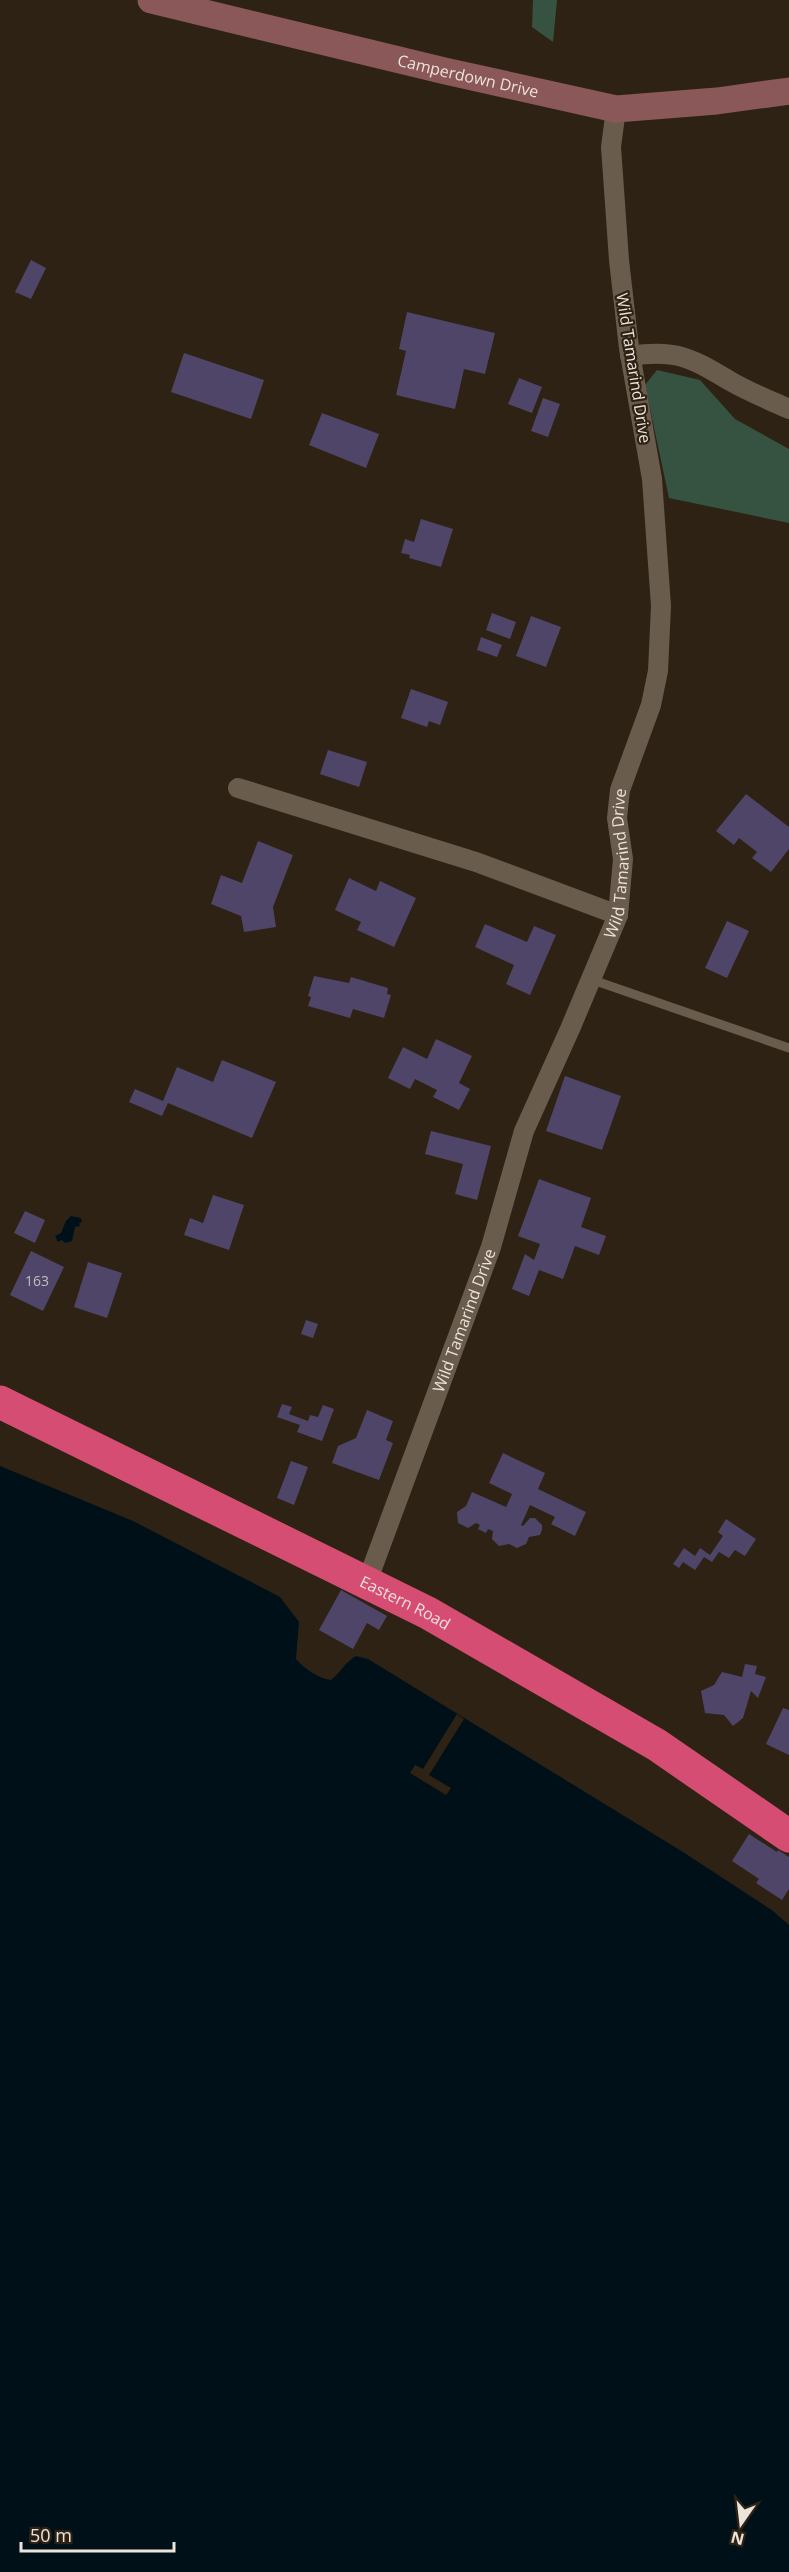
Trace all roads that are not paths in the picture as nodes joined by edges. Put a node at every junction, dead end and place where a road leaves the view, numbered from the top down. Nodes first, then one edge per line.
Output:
1 (151, 0) edge
2 (789, 91) edge
3 (616, 109) junction
4 (630, 356) junction
5 (789, 409) edge
6 (238, 788) dead end
7 (618, 915) junction
8 (590, 979) junction
9 (789, 1048) edge
10 (0, 1402) edge
11 (367, 1581) junction
12 (789, 1836) edge

1 - 3 street, Camperdown Drive
2 - 3 street, Camperdown Drive
3 - 4 street, Wild Tamarind Drive
4 - 5 street
4 - 7 street, Wild Tamarind Drive
6 - 7 street
7 - 8 street, Wild Tamarind Drive
8 - 9 lane
8 - 11 street, Wild Tamarind Drive
10 - 11 highway, Eastern Road
11 - 12 highway, Eastern Road

